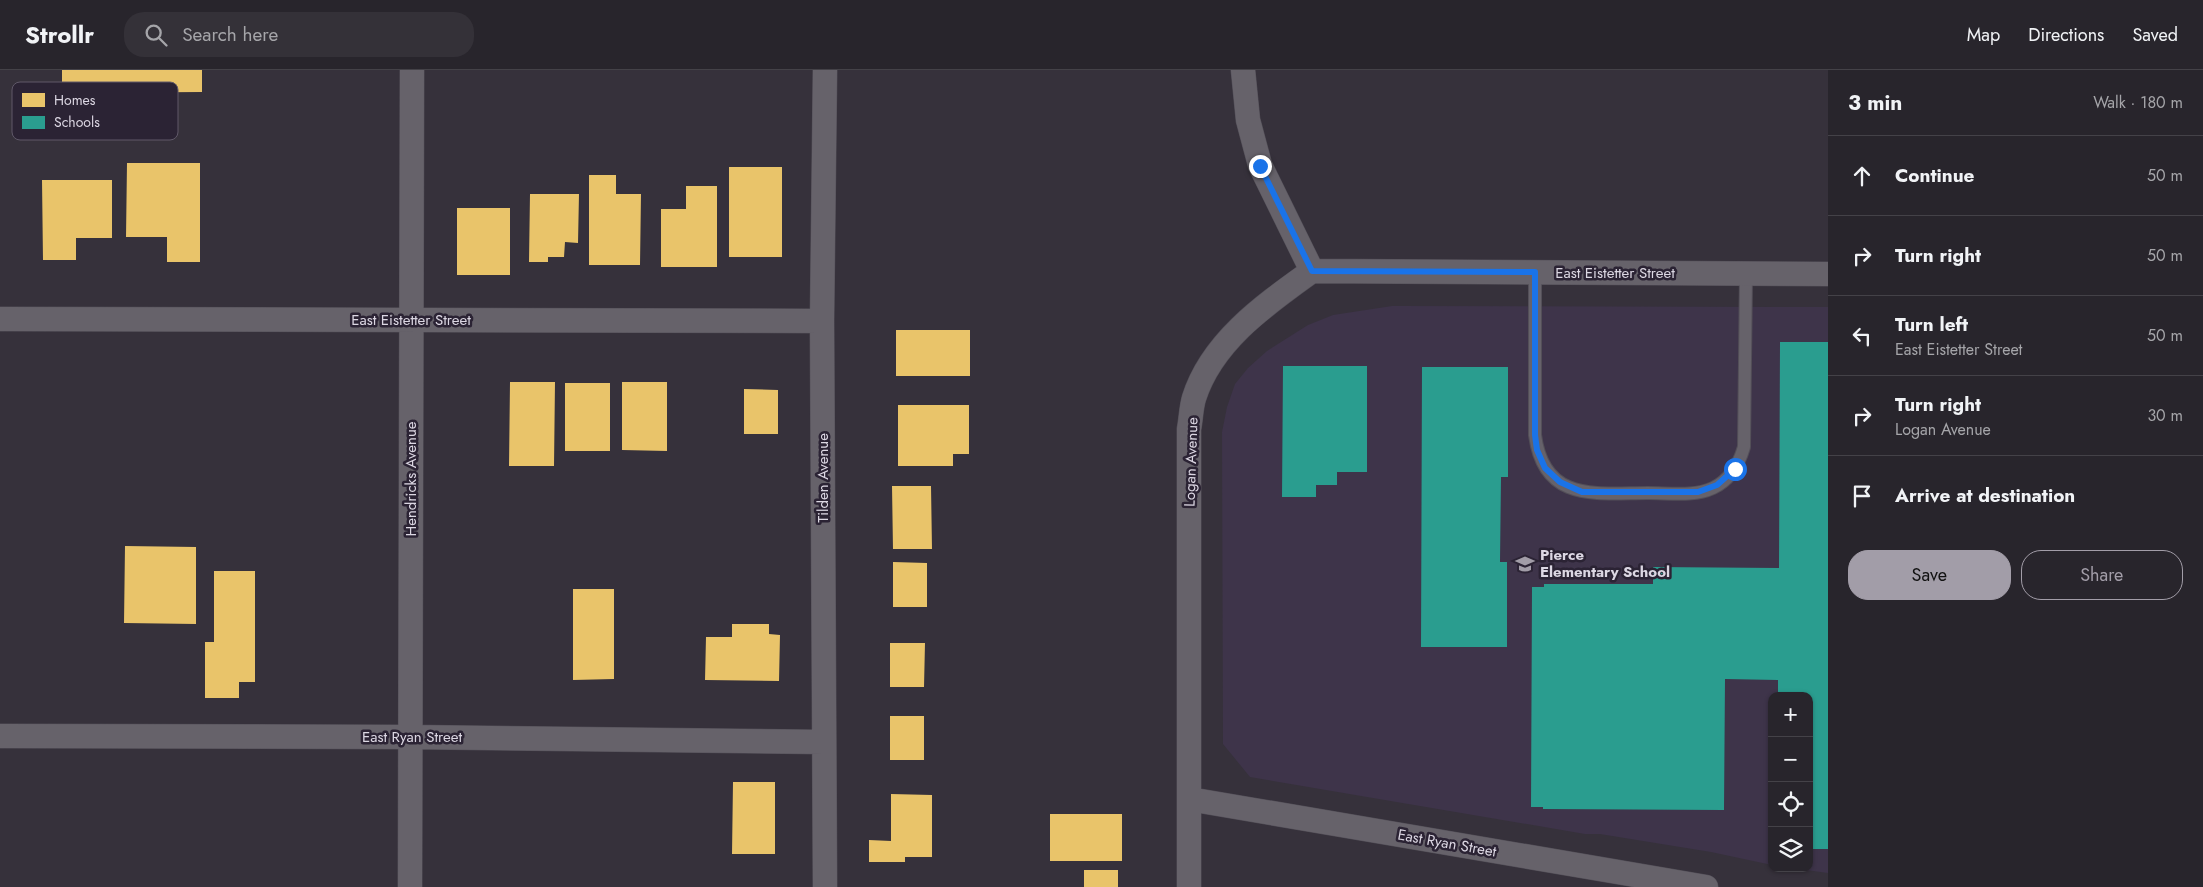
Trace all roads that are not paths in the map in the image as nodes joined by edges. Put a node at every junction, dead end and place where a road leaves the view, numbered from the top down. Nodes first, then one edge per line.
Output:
1 (412, 70) edge
2 (825, 70) edge
3 (1243, 70) edge
4 (1312, 271) junction
5 (1535, 272) junction
6 (1746, 274) junction
7 (1828, 274) edge
8 (0, 320) edge
9 (412, 320) junction
10 (822, 321) junction
11 (0, 736) edge
12 (410, 737) junction
13 (824, 742) junction
14 (1189, 798) junction
15 (410, 887) edge
16 (824, 887) edge
17 (1189, 887) edge
18 (1706, 887) edge

1 - 9 street, Hendricks Avenue
2 - 10 street, Tilden Avenue
3 - 4 street
4 - 5 street, East Eistetter Street
4 - 14 street, Logan Avenue
5 - 6 street, East Eistetter Street
5 - 6 lane
6 - 7 street, East Eistetter Street
8 - 9 street, East Eistetter Street
9 - 10 street, East Eistetter Street
9 - 12 street, Hendricks Avenue
10 - 13 street, Tilden Avenue
11 - 12 street, East Ryan Street
12 - 13 street, East Ryan Street
12 - 15 street, Hendricks Avenue
13 - 16 street, Tilden Avenue
14 - 17 street, Logan Avenue
14 - 18 street, East Ryan Street

